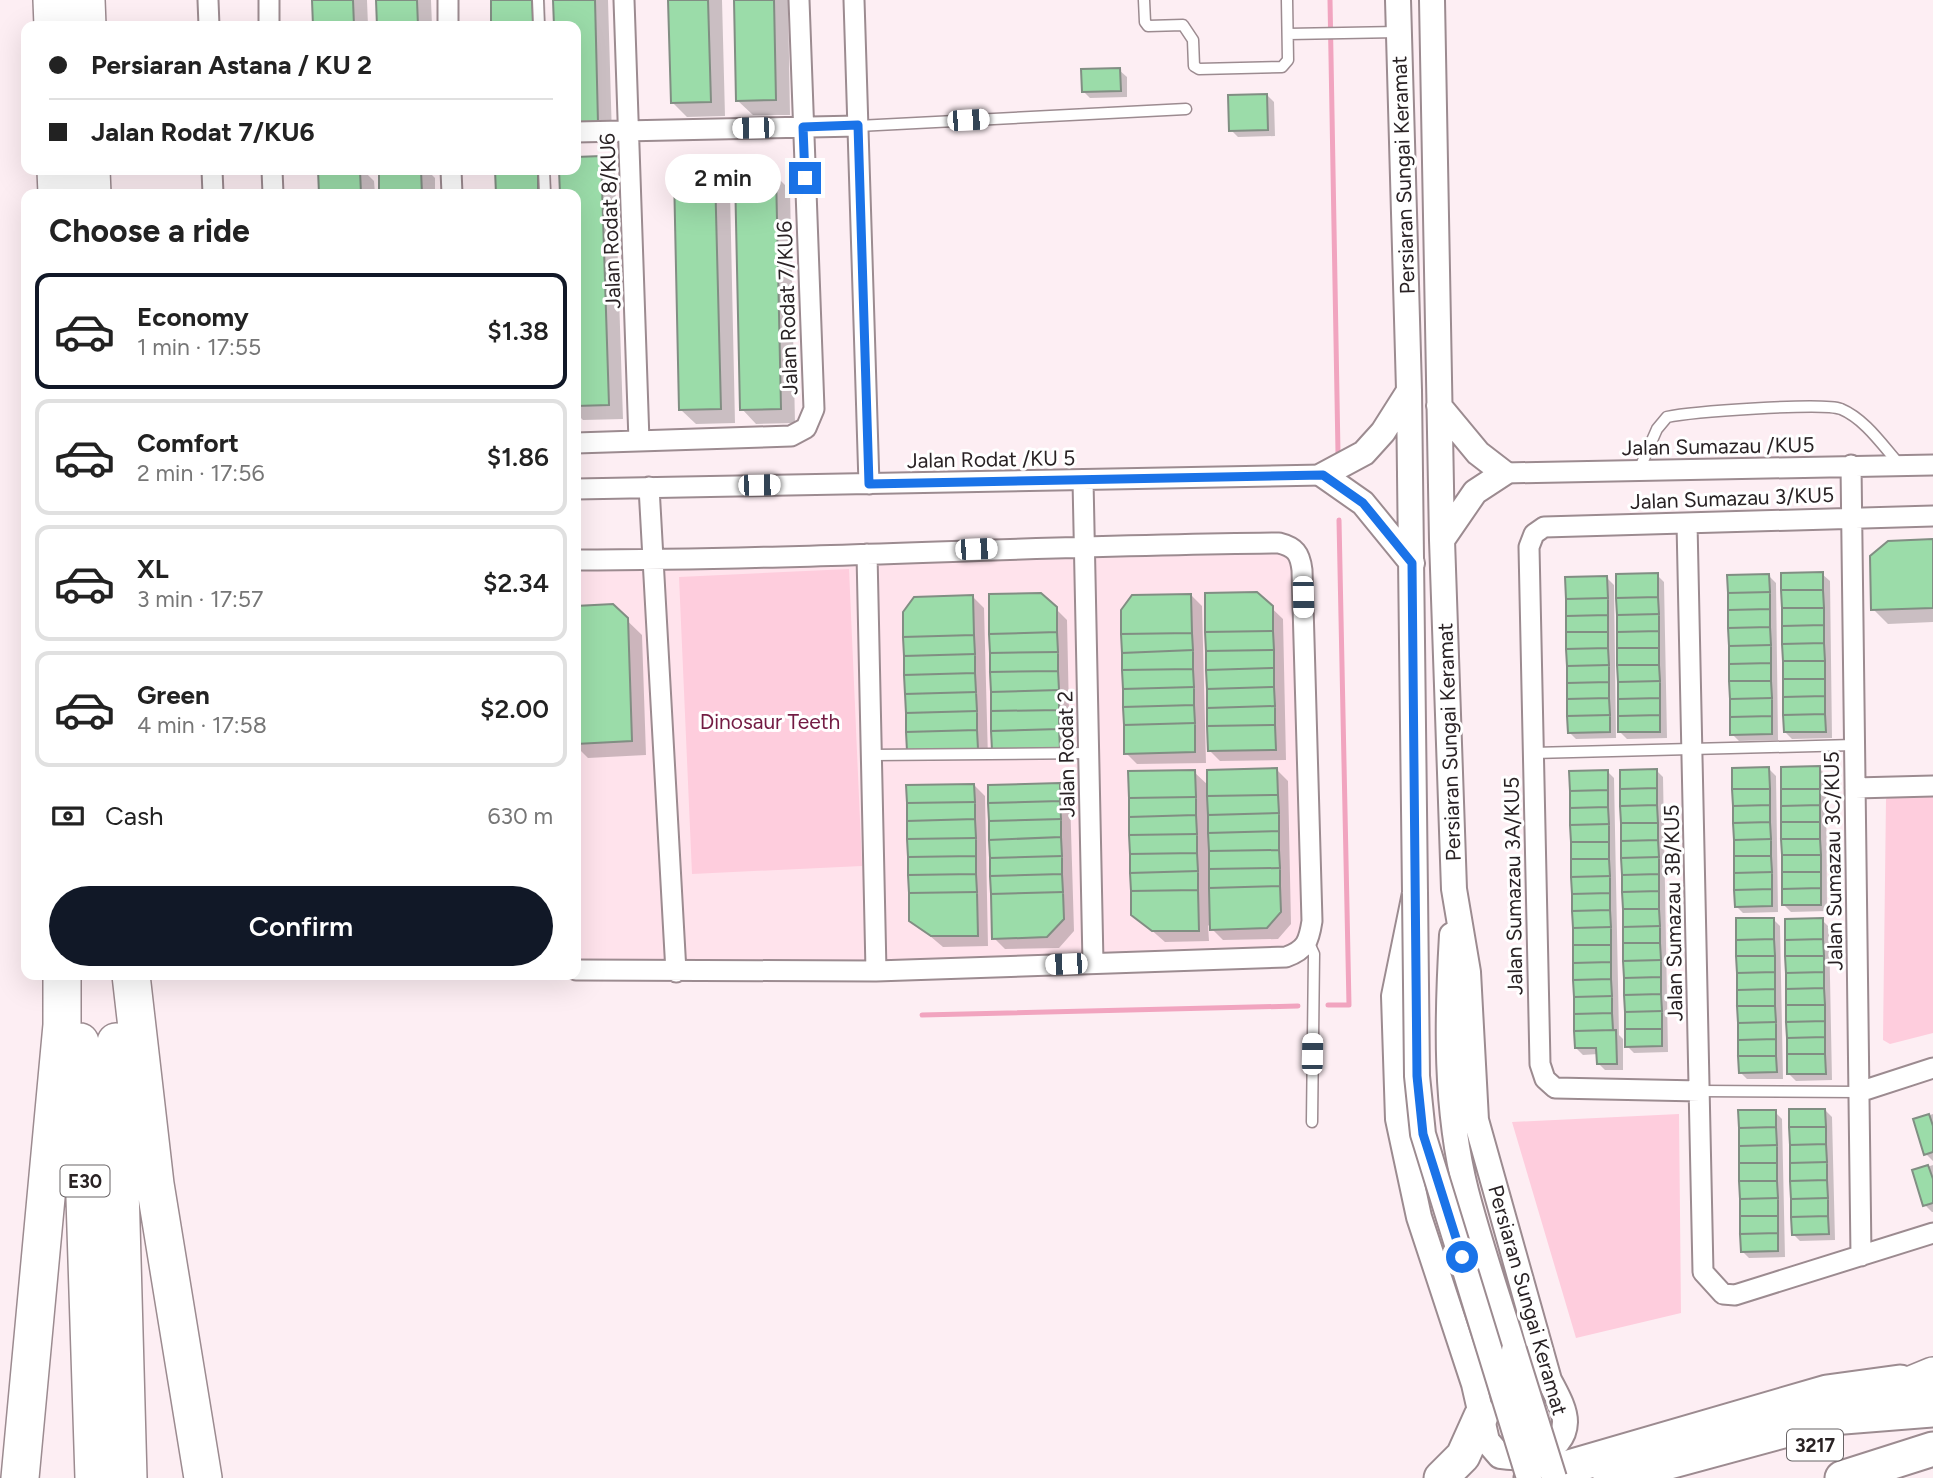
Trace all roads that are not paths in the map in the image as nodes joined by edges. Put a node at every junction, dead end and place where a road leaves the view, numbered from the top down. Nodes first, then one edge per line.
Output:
1 (52, 0) edge
2 (86, 0) edge
3 (208, 0) edge
4 (269, 0) edge
5 (448, 0) edge
6 (538, 0) edge
7 (624, 0) edge
8 (799, 0) edge
9 (854, 0) edge
10 (1144, 0) edge
11 (1287, 0) edge
12 (1398, 0) edge
13 (1405, 0) edge
14 (1432, 0) edge
15 (53, 21) edge
16 (87, 21) edge
17 (209, 21) edge
18 (270, 21) edge
19 (448, 21) edge
20 (539, 21) edge
21 (1399, 30) junction
22 (1288, 34) junction
23 (1186, 109) dead end
24 (858, 125) junction
25 (803, 127) junction
26 (630, 131) junction
27 (581, 132) edge
28 (1409, 390) junction
29 (1439, 406) junction
30 (639, 441) junction
31 (581, 443) edge
32 (1851, 465) junction
33 (1900, 465) junction
34 (1933, 465) edge
35 (1639, 471) junction
36 (1504, 473) junction
37 (1323, 475) junction
38 (1083, 480) junction
39 (869, 484) junction
40 (649, 487) junction
41 (581, 489) edge
42 (1933, 516) edge
43 (1850, 518) junction
44 (1687, 523) junction
45 (1534, 534) joint
46 (1442, 540) junction
47 (1085, 544) junction
48 (867, 554) junction
49 (581, 560) edge
50 (652, 560) junction
51 (1412, 563) junction
52 (1854, 746) junction
53 (1692, 750) junction
54 (1089, 753) junction
55 (1534, 753) junction
56 (872, 755) junction
57 (1933, 786) edge
58 (1855, 788) junction
59 (1415, 893) junction
60 (1455, 893) junction
61 (1309, 943) junction
62 (1093, 963) junction
63 (581, 970) edge
64 (876, 971) junction
65 (676, 972) junction
66 (62, 980) edge
67 (78, 980) edge
68 (114, 980) edge
69 (132, 980) edge
70 (1933, 1068) edge
71 (1699, 1091) junction
72 (1859, 1092) junction
73 (1312, 1122) dead end
74 (1933, 1233) edge
75 (1861, 1256) junction
76 (1932, 1394) edge
77 (1480, 1416) junction
78 (1831, 1418) joint
79 (1933, 1449) edge
80 (20, 1478) edge
81 (94, 1478) edge
82 (128, 1478) edge
83 (203, 1478) edge
84 (1441, 1478) edge
85 (1530, 1478) edge
86 (1554, 1478) edge
87 (1610, 1478) edge
88 (1697, 1478) edge
89 (1842, 1478) edge

1 - 15 highway
2 - 16 highway
3 - 17 street
4 - 18 street
5 - 19 street
6 - 20 lane
7 - 26 street, Jalan Rodat 8/KU6
8 - 25 street, Jalan Rodat 7/KU6
9 - 24 street
10 - 22 lane
11 - 22 lane
12 - 21 street, Persiaran Sungai Keramat
13 - 21 street
14 - 29 street, Persiaran Sungai Keramat
21 - 22 lane
21 - 28 street, Persiaran Sungai Keramat
23 - 24 lane
24 - 25 street
24 - 39 street
25 - 26 street
25 - 30 street, Jalan Rodat 7/KU6
26 - 27 street
26 - 30 street, Jalan Rodat 8/KU6
28 - 37 street
28 - 51 street, Persiaran Sungai Keramat
29 - 36 street
29 - 46 street, Persiaran Sungai Keramat
30 - 31 street
32 - 33 street, Jalan Sumazau /KU5
32 - 35 street, Jalan Sumazau /KU5
32 - 43 street, Jalan Sumazau 3C/KU5
33 - 34 street, Jalan Sumazau /KU5
33 - 35 lane
35 - 36 street, Jalan Sumazau /KU5
36 - 46 street
37 - 38 street, Jalan Rodat /KU 5
37 - 51 street
38 - 39 street, Jalan Rodat /KU 5
38 - 47 street, Jalan Rodat 2
39 - 40 street, Jalan Rodat /KU 5
40 - 41 street, Jalan Rodat /KU 5
40 - 50 street
42 - 43 street, Jalan Sumazau 3/KU5
43 - 44 street, Jalan Sumazau 3/KU5
43 - 52 street, Jalan Sumazau 3C/KU5
44 - 45 street, Jalan Sumazau 3/KU5
44 - 53 street, Jalan Sumazau 3B/KU5
45 - 55 street, Jalan Sumazau 3A/KU5
46 - 60 street, Persiaran Sungai Keramat
47 - 48 street
47 - 54 street, Jalan Rodat 2
47 - 61 street
48 - 50 street
48 - 56 street
49 - 50 street
50 - 65 street
51 - 59 street, Persiaran Sungai Keramat
52 - 53 lane
52 - 58 street, Jalan Sumazau 3C/KU5
53 - 55 lane
53 - 71 street, Jalan Sumazau 3B/KU5
54 - 56 lane
54 - 62 street, Jalan Rodat 2
55 - 71 street, Jalan Sumazau 3A/KU5
56 - 64 street
57 - 58 street
58 - 72 street, Jalan Sumazau 3C/KU5
59 - 77 street, Persiaran Sungai Keramat
59 - 85 street, bridge
60 - 77 street, Persiaran Sungai Keramat
60 - 86 street, bridge
61 - 62 street
61 - 73 lane
62 - 64 street
63 - 65 street
64 - 65 street
66 - 80 highway
67 - 81 highway, E30
68 - 82 highway, E30
69 - 83 highway
70 - 72 street
71 - 72 lane
71 - 75 street, Jalan Sumazau 3B/KU5
72 - 75 street, Jalan Sumazau 3C/KU5
74 - 75 street
76 - 78 highway
76 - 85 highway
76 - 88 highway, 3217
77 - 84 highway
78 - 87 highway, 3217
79 - 89 highway, 3217

